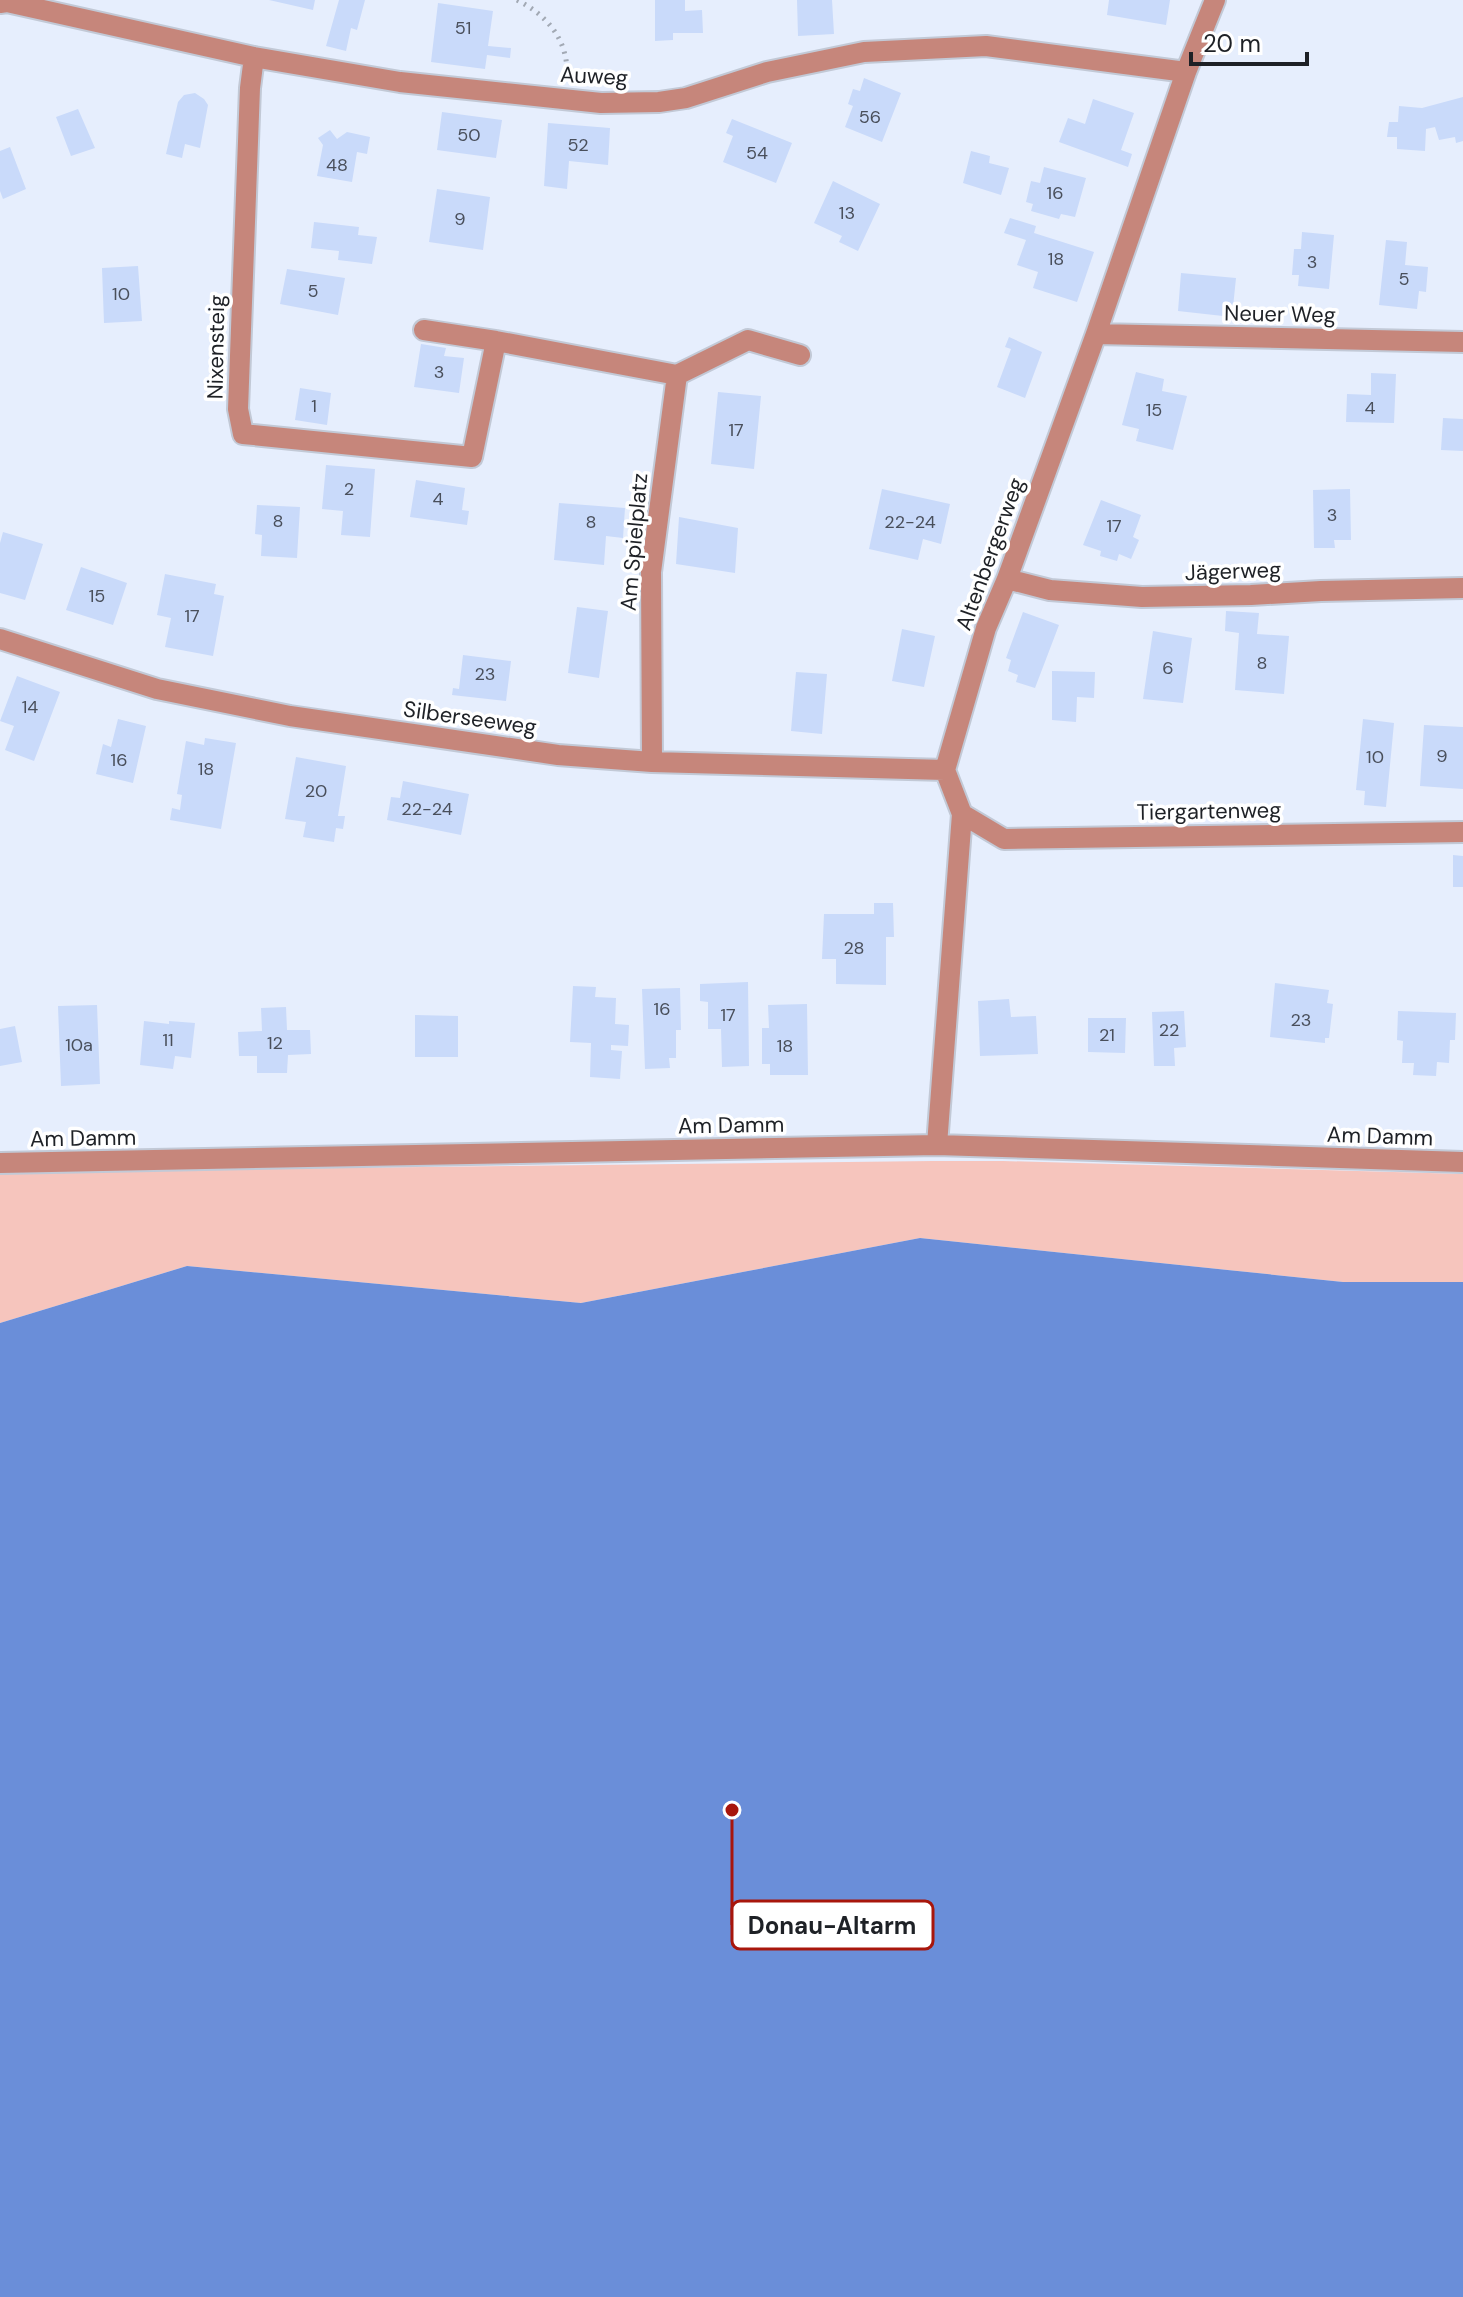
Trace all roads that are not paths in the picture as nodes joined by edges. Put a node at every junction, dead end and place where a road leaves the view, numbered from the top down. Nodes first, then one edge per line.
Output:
1 (1215, 0) edge
2 (0, 3) edge
3 (254, 57) junction
4 (1186, 72) junction
5 (424, 330) dead end
6 (1096, 334) junction
7 (496, 341) junction
8 (1463, 342) edge
9 (800, 355) dead end
10 (677, 375) junction
11 (1007, 579) junction
12 (1463, 588) edge
13 (0, 639) edge
14 (652, 762) junction
15 (945, 770) junction
16 (962, 814) junction
17 (1463, 832) edge
18 (937, 1145) junction
19 (1463, 1162) edge
20 (0, 1163) edge

1 - 4 street, Altenbergerweg
2 - 3 street, Auweg
3 - 4 street, Auweg
3 - 7 street, Nixensteig
4 - 6 street, Altenbergerweg
5 - 7 street
6 - 8 street, Neuer Weg
6 - 11 street, Altenbergerweg
7 - 10 street
9 - 10 street
10 - 14 street, Am Spielplatz
11 - 12 street, Jägerweg
11 - 15 street, Altenbergerweg
13 - 14 street, Silberseeweg
14 - 15 street, Silberseeweg
15 - 16 street
16 - 17 street, Tiergartenweg
16 - 18 street
18 - 19 street, Am Damm
18 - 20 street, Am Damm

